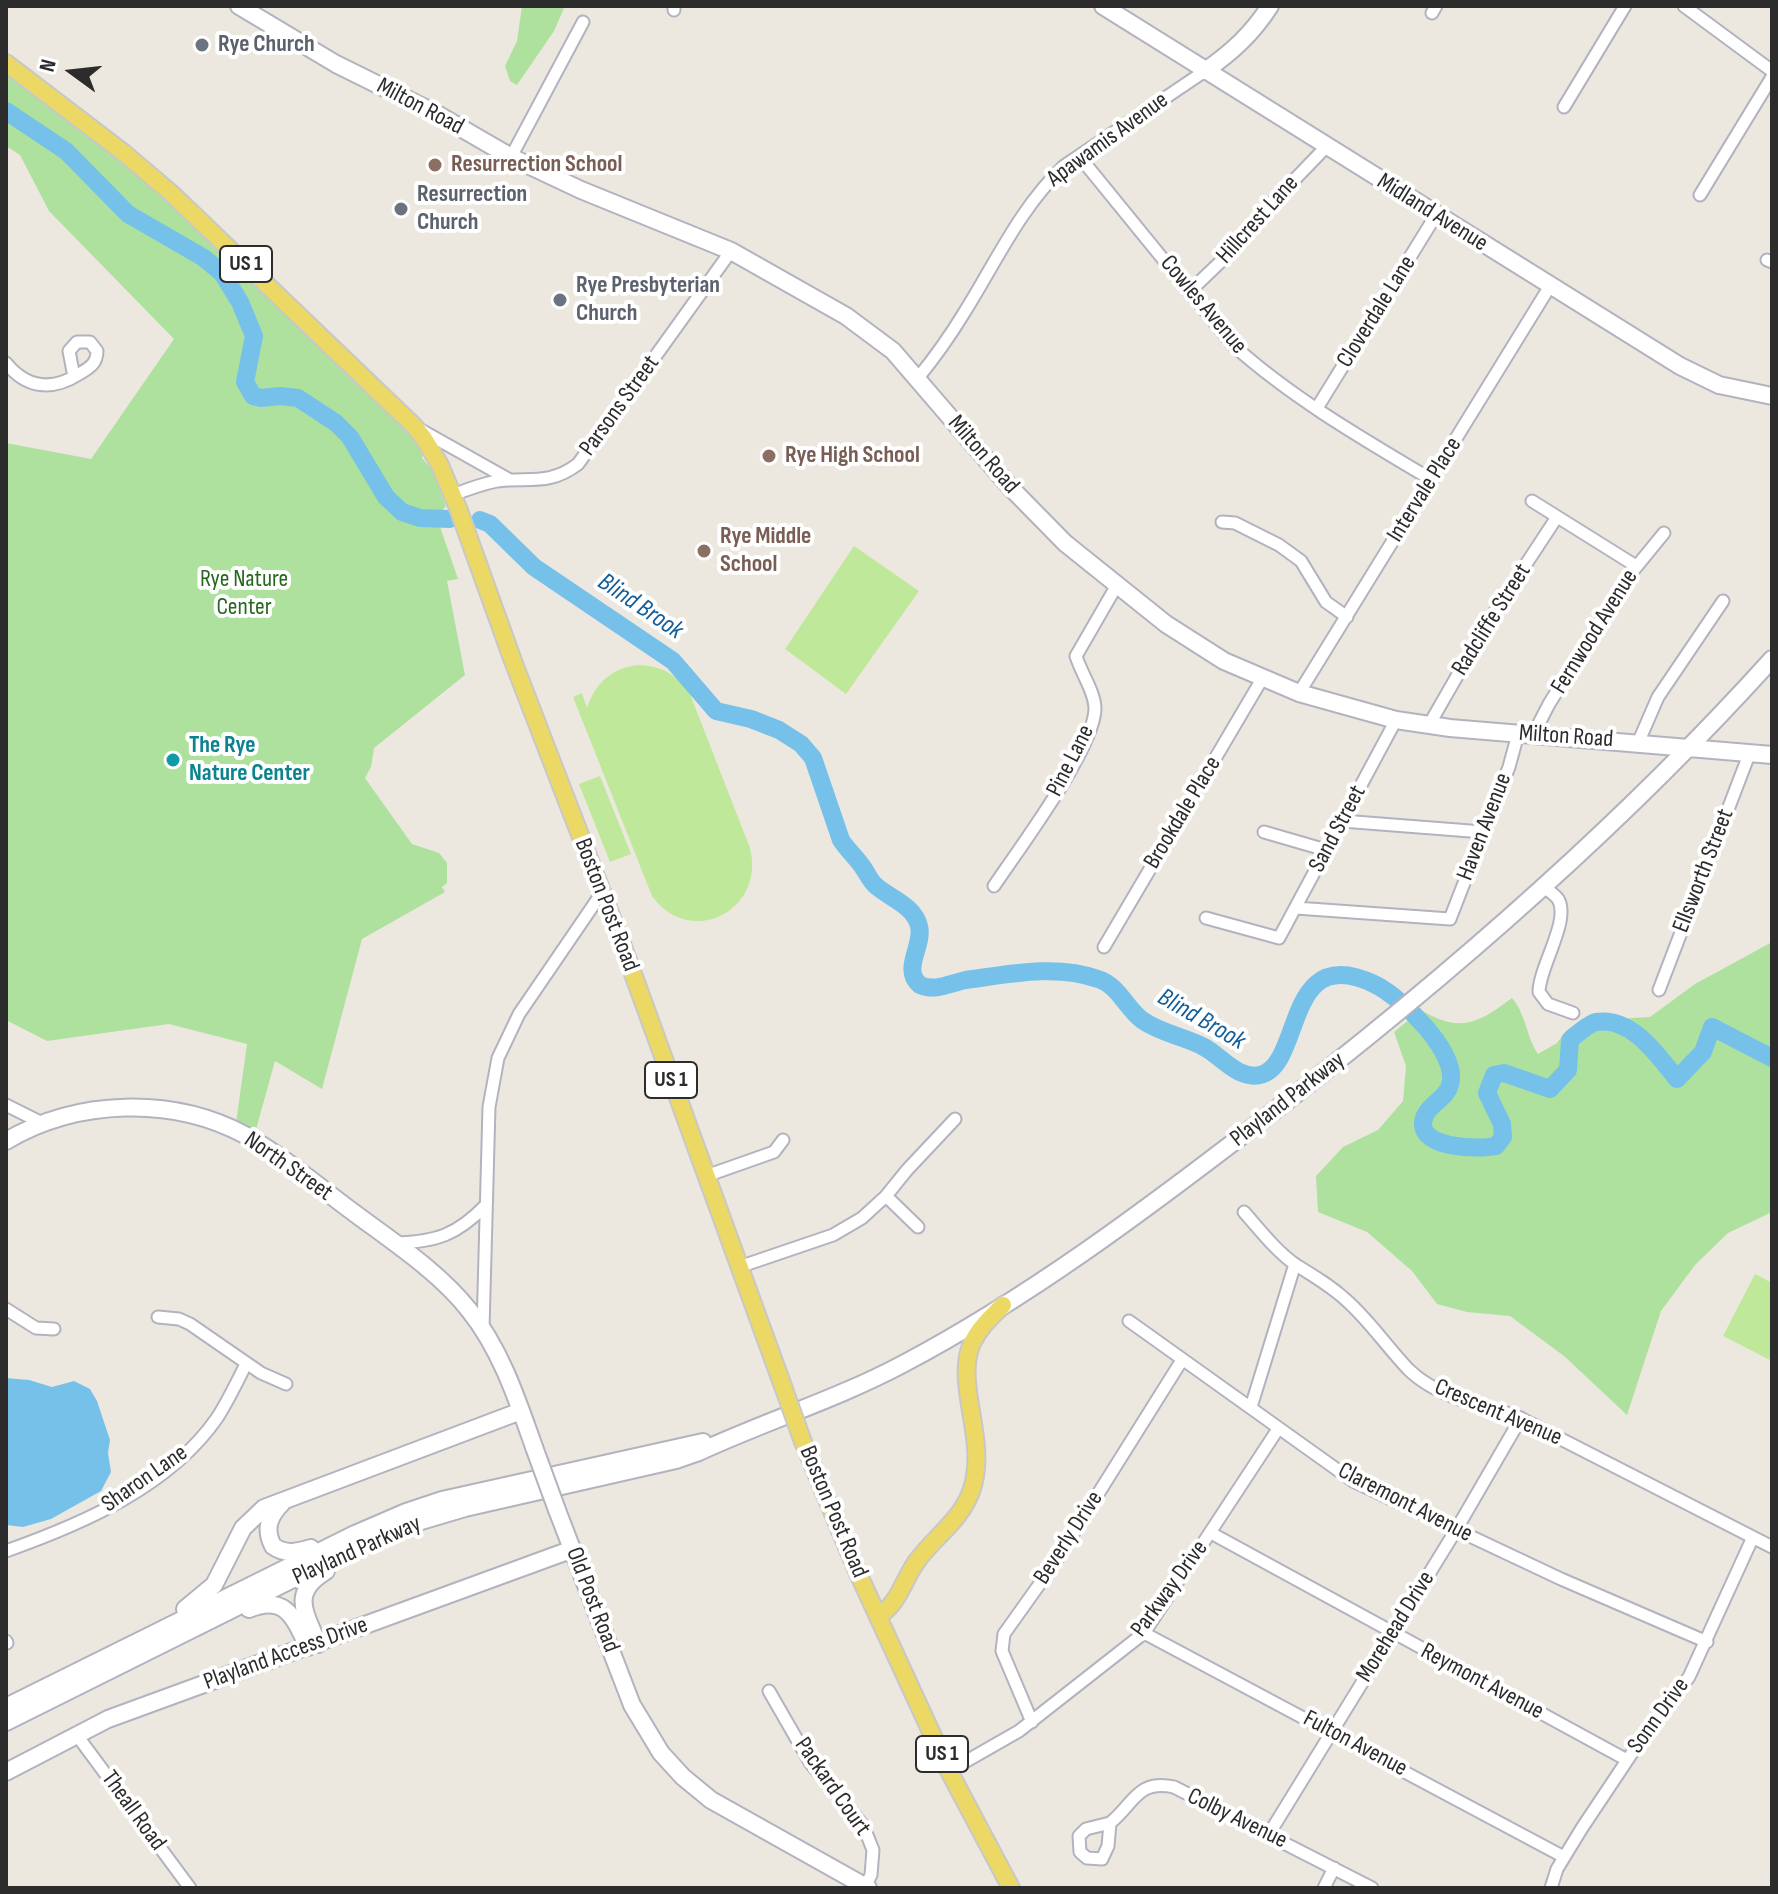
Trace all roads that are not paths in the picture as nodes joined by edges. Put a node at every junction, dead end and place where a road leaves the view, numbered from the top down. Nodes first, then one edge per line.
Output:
1 (239, 6) edge
2 (1103, 6) edge
3 (1270, 6) edge
4 (1625, 6) edge
5 (1684, 6) edge
6 (583, 22) dead end
7 (6, 63) edge
8 (1205, 71) junction
9 (1772, 74) edge
10 (1564, 107) dead end
11 (1326, 147) junction
12 (1079, 156) junction
13 (511, 157) junction
14 (1700, 195) dead end
15 (1436, 215) junction
16 (731, 251) junction
17 (1550, 286) junction
18 (1189, 292) junction
19 (6, 363) edge
20 (74, 377) dead end
21 (918, 378) junction
22 (1772, 396) edge
23 (1317, 408) junction
24 (413, 425) junction
25 (511, 480) junction
26 (1432, 480) junction
27 (453, 495) junction
28 (1532, 501) dead end
29 (1557, 517) junction
30 (1222, 522) dead end
31 (1664, 533) dead end
32 (1636, 566) junction
33 (1117, 585) junction
34 (1723, 601) dead end
35 (1347, 617) junction
36 (1772, 659) edge
37 (1262, 679) junction
38 (1299, 693) junction
39 (1396, 720) junction
40 (1429, 725) junction
41 (1526, 734) junction
42 (1638, 743) junction
43 (1690, 747) junction
44 (1750, 752) junction
45 (1772, 755) edge
46 (1342, 821) junction
47 (1264, 832) dead end
48 (1483, 832) junction
49 (1326, 850) junction
50 (994, 886) dead end
51 (1543, 887) junction
52 (601, 894) junction
53 (1296, 908) junction
54 (1206, 918) dead end
55 (1104, 947) dead end
56 (1659, 990) dead end
57 (1573, 1013) dead end
58 (6, 1105) edge
59 (955, 1119) dead end
60 (42, 1123) junction
61 (783, 1140) dead end
62 (6, 1141) edge
63 (706, 1176) junction
64 (886, 1196) junction
65 (486, 1205) junction
66 (1244, 1212) dead end
67 (918, 1227) dead end
68 (395, 1243) junction
69 (1295, 1264) junction
70 (739, 1267) junction
71 (1003, 1305) junction
72 (6, 1309) edge
73 (158, 1317) dead end
74 (1129, 1321) dead end
75 (54, 1329) dead end
76 (483, 1329) junction
77 (1182, 1360) junction
78 (246, 1364) junction
79 (286, 1384) dead end
80 (1251, 1407) junction
81 (521, 1411) junction
82 (1521, 1418) junction
83 (1278, 1429) junction
84 (729, 1438) junction
85 (288, 1499) junction
86 (373, 1526) junction
87 (1456, 1530) junction
88 (395, 1531) junction
89 (1211, 1533) junction
90 (1753, 1537) junction
91 (1772, 1547) edge
92 (573, 1549) junction
93 (6, 1551) edge
94 (878, 1616) junction
95 (1144, 1633) junction
96 (1393, 1634) junction
97 (177, 1636) junction
98 (138, 1642) junction
99 (1707, 1642) junction
100 (313, 1645) junction
101 (769, 1691) dead end
102 (6, 1707) edge
103 (6, 1722) edge
104 (1032, 1722) junction
105 (1331, 1731) junction
106 (76, 1734) junction
107 (1627, 1760) junction
108 (949, 1771) junction
109 (6, 1772) edge
110 (1110, 1823) dead end
111 (1269, 1834) junction
112 (1564, 1857) junction
113 (1334, 1868) junction
114 (866, 1887) edge
115 (190, 1888) edge
116 (1011, 1888) edge
117 (1324, 1888) edge
118 (1372, 1888) edge
119 (1551, 1888) edge

1 - 13 street, Milton Road
2 - 8 street, Midland Avenue
3 - 8 street, Apawamis Avenue
4 - 10 street
5 - 9 street
6 - 13 street
7 - 24 main road, Boston Post Road / US 1
8 - 11 street, Midland Avenue
8 - 12 street, Apawamis Avenue
9 - 14 street
11 - 15 street, Midland Avenue
11 - 18 street, Hillcrest Lane
12 - 18 street, Cowles Avenue
12 - 21 street, Apawamis Avenue
13 - 16 street, Milton Road
15 - 17 street, Midland Avenue
15 - 23 street, Cloverdale Lane
16 - 21 street, Milton Road
16 - 25 street, Parsons Street
17 - 22 street, Midland Avenue
17 - 26 street, Intervale Place
18 - 23 street, Cowles Avenue
19 - 20 street
21 - 33 street, Milton Road
23 - 26 street, Cowles Avenue
24 - 25 street
24 - 27 main road, Boston Post Road / US 1
25 - 27 street, Parsons Street
26 - 35 street, Intervale Place
27 - 52 main road, Boston Post Road / US 1
28 - 29 street
29 - 32 street
29 - 40 street, Radcliffe Street
30 - 35 street
31 - 32 street, Fernwood Avenue
32 - 41 street, Fernwood Avenue
33 - 37 street, Milton Road
33 - 50 street, Pine Lane
34 - 42 street
35 - 38 street, Intervale Place
36 - 43 street, Playland Parkway
37 - 38 street, Milton Road
37 - 55 street, Brookdale Place
38 - 39 street, Milton Road
39 - 40 street, Milton Road
39 - 46 street, Sand Street
40 - 41 street, Milton Road
41 - 42 street, Milton Road
41 - 48 street, Haven Avenue
42 - 43 street, Milton Road
43 - 44 street, Milton Road
43 - 51 street, Playland Parkway
44 - 45 street, Milton Road
44 - 56 street, Ellsworth Street
46 - 48 street
46 - 49 street, Sand Street
47 - 49 street
48 - 53 street, Haven Avenue
49 - 53 street, Sand Street
51 - 57 street
51 - 71 street, Playland Parkway
52 - 63 main road, Boston Post Road / US 1
52 - 65 street, Old Post Road
53 - 54 street, Sand Street
58 - 60 street
59 - 64 street
60 - 62 street, North Street
60 - 68 street, North Street
61 - 63 street
63 - 70 main road, Boston Post Road / US 1
64 - 67 street
64 - 70 street
65 - 68 street
65 - 76 street, Old Post Road
66 - 69 street, Crescent Avenue
68 - 76 street, North Street
69 - 80 street
69 - 82 street, Crescent Avenue
70 - 94 main road, Boston Post Road / US 1, bridge
71 - 84 street, Playland Parkway
71 - 94 main road
72 - 75 street
73 - 78 street
74 - 77 street, Claremont Avenue
76 - 81 street, Old Post Road
77 - 80 street, Claremont Avenue
77 - 104 street, Beverly Drive
78 - 79 street
78 - 93 street, Sharon Lane
80 - 83 street, Claremont Avenue
81 - 85 street
81 - 92 street, Old Post Road, bridge
82 - 87 street, Morehead Drive
82 - 90 street, Crescent Avenue
83 - 87 street, Claremont Avenue
83 - 89 street, Parkway Drive
84 - 86 street, Playland Parkway
84 - 88 street, Playland Parkway
85 - 86 street
85 - 98 street
86 - 98 street, Playland Parkway
87 - 96 street, Morehead Drive
87 - 99 street, Claremont Avenue
88 - 97 street, Playland Parkway
88 - 100 street
89 - 95 street, Parkway Drive
89 - 96 street, Reymont Avenue
90 - 91 street, Crescent Avenue
90 - 99 street, Sonn Drive
92 - 100 street, Playland Access Drive
92 - 114 street, Old Post Road
94 - 108 main road, Boston Post Road / US 1
95 - 104 street, Parkway Drive
95 - 105 street, Fulton Avenue
96 - 105 street, Morehead Drive
96 - 107 street, Reymont Avenue
97 - 100 street
97 - 103 street, Playland Parkway
98 - 102 street, Playland Parkway
99 - 107 street, Sonn Drive
100 - 106 street, Playland Access Drive
101 - 114 street, Packard Court
104 - 108 street, Parkway Drive
105 - 111 street, Morehead Drive
105 - 112 street, Fulton Avenue
106 - 109 street, Playland Access Drive
106 - 115 street, Theall Road
107 - 112 street, Sonn Drive
108 - 116 main road, Boston Post Road / US 1
110 - 111 street, Colby Avenue
111 - 113 street, Colby Avenue
112 - 119 street, Sonn Drive
113 - 117 street
113 - 118 street, Colby Avenue

